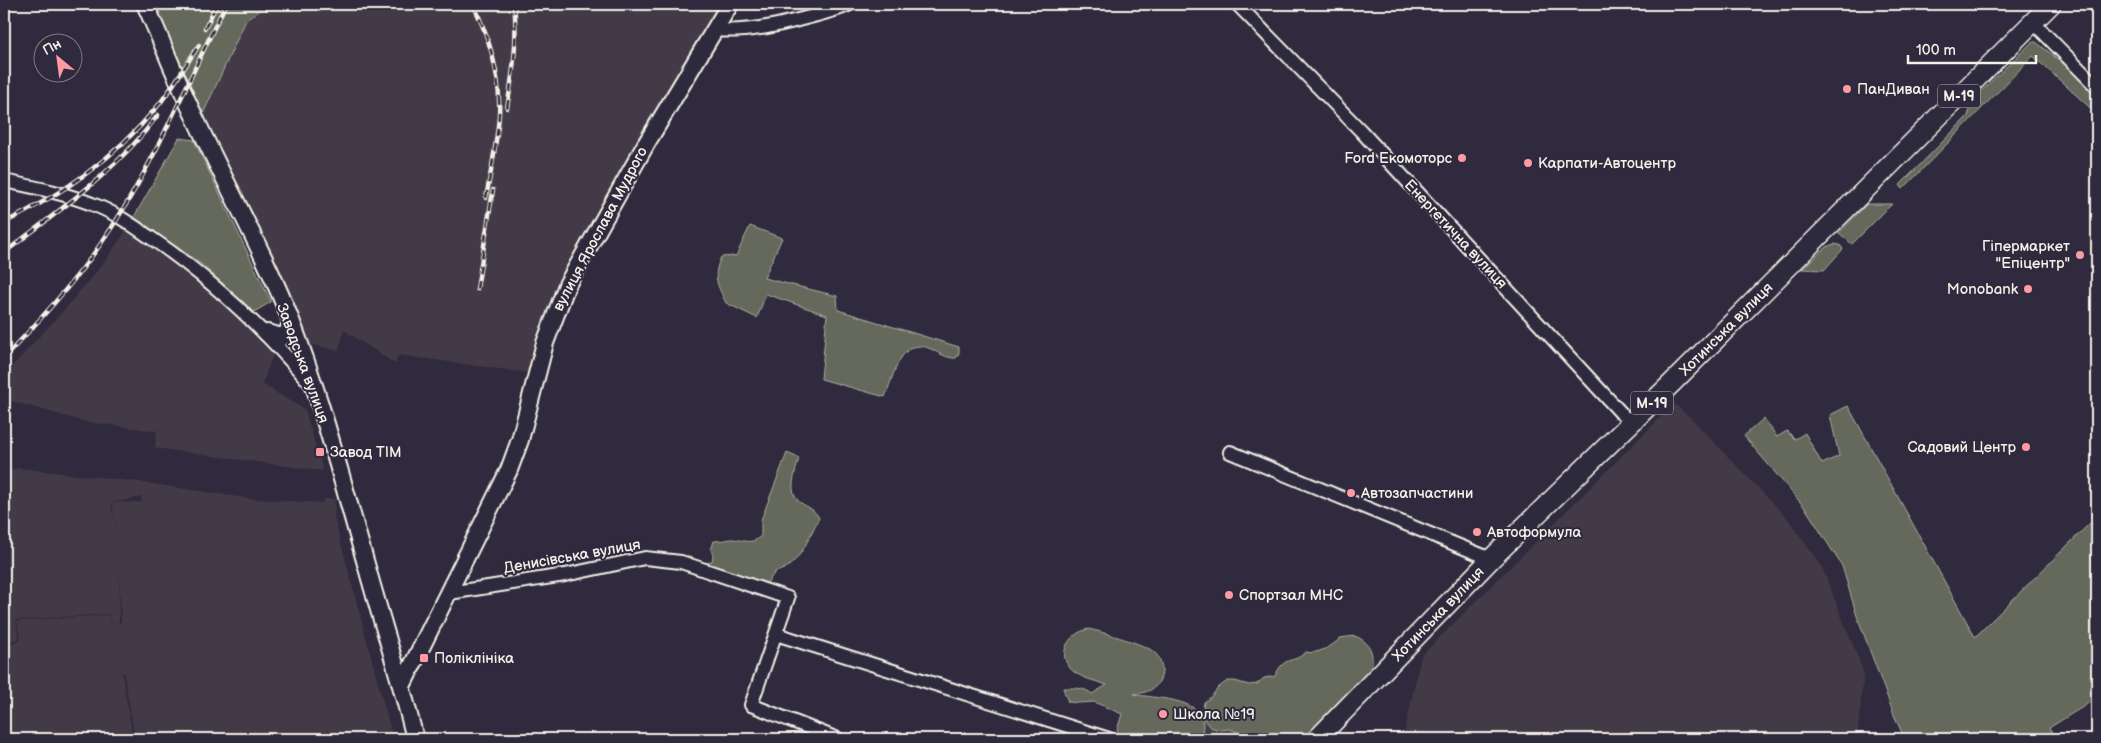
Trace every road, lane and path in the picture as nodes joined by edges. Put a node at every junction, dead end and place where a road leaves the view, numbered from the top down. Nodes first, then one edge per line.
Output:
1 (145, 4) edge
2 (730, 4) edge
3 (850, 4) edge
4 (1237, 4) edge
5 (2051, 4) edge
6 (2033, 22) junction
7 (715, 30) junction
8 (2097, 87) edge
9 (4, 181) edge
10 (292, 322) junction
11 (267, 333) junction
12 (314, 387) junction
13 (1626, 418) junction
14 (1230, 452) dead end
15 (1491, 559) junction
16 (449, 593) junction
17 (776, 634) junction
18 (402, 686) junction
19 (415, 739) edge
20 (838, 739) edge
21 (1109, 739) edge
22 (1318, 739) edge

1 - 10 main road, Заводська вулиця
2 - 7 main road, вулиця Ярослава Мудрого
3 - 7 street
4 - 13 street, Енергетична вулиця
5 - 6 highway, Хотинська вулиця / М-19
6 - 8 street
6 - 13 highway, Хотинська вулиця / М-19
7 - 16 main road, вулиця Ярослава Мудрого
9 - 11 street
10 - 11 main road
10 - 12 main road, Заводська вулиця
11 - 12 street
12 - 18 main road, Заводська вулиця
13 - 15 highway, Хотинська вулиця / М-19
14 - 15 street
15 - 22 highway, Хотинська вулиця / М-19
16 - 17 street, Денисівська вулиця
16 - 18 main road, вулиця Ярослава Мудрого
17 - 20 street, Денисівська вулиця
17 - 21 street
18 - 19 main road, Заводська вулиця

